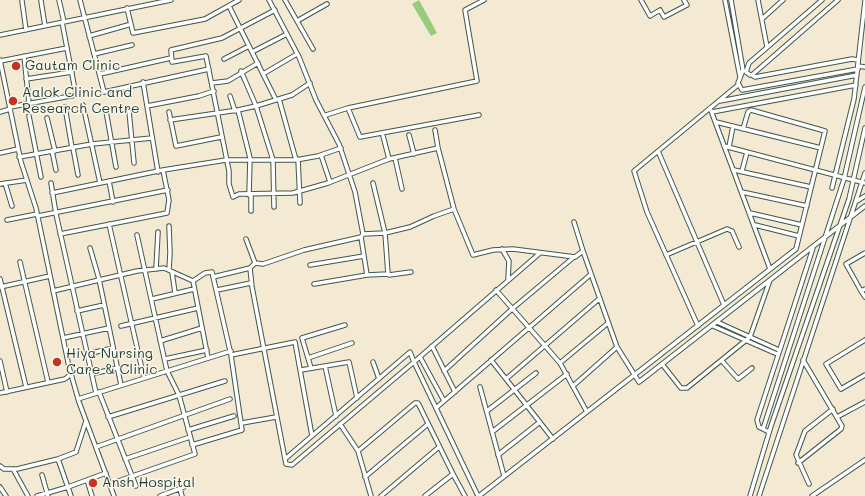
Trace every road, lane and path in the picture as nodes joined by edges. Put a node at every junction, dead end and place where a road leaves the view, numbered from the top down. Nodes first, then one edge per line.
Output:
1 (58, 0) edge
2 (80, 0) edge
3 (171, 0) edge
4 (239, 0) edge
5 (269, 0) edge
6 (285, 0) edge
7 (484, 0) edge
8 (641, 0) edge
9 (684, 0) edge
10 (725, 0) edge
11 (731, 0) edge
12 (758, 0) edge
13 (783, 0) edge
14 (822, 0) edge
15 (838, 0) edge
16 (22, 1) dead end
17 (41, 1) edge
18 (865, 1) edge
19 (326, 4) dead end
20 (229, 6) junction
21 (127, 8) junction
22 (274, 10) junction
23 (84, 18) junction
24 (762, 18) junction
25 (297, 21) junction
26 (63, 22) junction
27 (128, 25) dead end
28 (45, 26) junction
29 (240, 29) junction
30 (26, 30) junction
31 (287, 34) junction
32 (0, 35) edge
33 (89, 36) junction
34 (132, 45) dead end
35 (248, 46) junction
36 (767, 47) junction
37 (67, 48) junction
38 (313, 49) dead end
39 (252, 52) junction
40 (94, 54) junction
41 (297, 54) junction
42 (24, 56) junction
43 (171, 58) junction
44 (224, 59) dead end
45 (858, 60) junction
46 (0, 61) edge
47 (258, 63) junction
48 (858, 67) junction
49 (865, 67) edge
50 (209, 69) junction
51 (72, 72) junction
52 (241, 72) junction
53 (100, 74) junction
54 (263, 74) junction
55 (751, 75) junction
56 (857, 75) junction
57 (740, 78) junction
58 (26, 79) junction
59 (143, 82) junction
60 (212, 83) junction
61 (310, 83) junction
62 (738, 85) junction
63 (856, 85) junction
64 (865, 87) edge
65 (6, 88) junction
66 (0, 89) edge
67 (214, 91) junction
68 (230, 96) dead end
69 (278, 100) junction
70 (719, 101) junction
71 (29, 103) junction
72 (83, 105) dead end
73 (147, 106) junction
74 (256, 106) junction
75 (10, 108) junction
76 (65, 108) dead end
77 (348, 108) junction
78 (237, 110) junction
79 (711, 110) junction
80 (129, 111) dead end
81 (0, 112) edge
82 (106, 112) dead end
83 (169, 112) dead end
84 (217, 112) junction
85 (479, 114) dead end
86 (326, 115) junction
87 (29, 116) dead end
88 (48, 118) dead end
89 (170, 120) junction
90 (716, 122) junction
91 (733, 126) junction
92 (865, 128) edge
93 (743, 129) junction
94 (435, 130) dead end
95 (409, 134) dead end
96 (383, 136) dead end
97 (221, 137) junction
98 (152, 138) junction
99 (132, 140) junction
100 (111, 142) junction
101 (92, 144) junction
102 (727, 146) junction
103 (72, 148) junction
104 (341, 148) junction
105 (438, 148) junction
106 (821, 148) junction
107 (18, 149) junction
108 (53, 151) junction
109 (658, 151) junction
110 (747, 152) junction
111 (0, 153) edge
112 (36, 154) junction
113 (414, 154) junction
114 (321, 155) junction
115 (19, 157) junction
116 (396, 158) junction
117 (297, 159) junction
118 (390, 159) junction
119 (226, 160) junction
120 (250, 160) junction
121 (273, 160) junction
122 (134, 163) dead end
123 (116, 167) dead end
124 (56, 170) dead end
125 (163, 170) junction
126 (734, 170) junction
127 (742, 171) junction
128 (815, 171) junction
129 (158, 172) junction
130 (865, 173) edge
131 (350, 174) junction
132 (78, 175) dead end
133 (835, 176) junction
134 (41, 177) dead end
135 (844, 179) junction
136 (26, 180) junction
137 (109, 181) junction
138 (853, 181) junction
139 (330, 182) junction
140 (5, 183) junction
141 (51, 183) dead end
142 (100, 183) junction
143 (373, 183) dead end
144 (864, 183) edge
145 (0, 184) edge
146 (811, 187) junction
147 (832, 188) dead end
148 (402, 189) dead end
149 (168, 190) junction
150 (298, 191) junction
151 (742, 192) junction
152 (52, 193) junction
153 (274, 193) junction
154 (250, 195) junction
155 (865, 196) edge
156 (857, 201) junction
157 (113, 202) junction
158 (300, 203) dead end
159 (12, 206) dead end
160 (807, 206) junction
161 (865, 206) edge
162 (274, 207) dead end
163 (454, 209) junction
164 (251, 211) dead end
165 (750, 213) junction
166 (56, 214) junction
167 (37, 215) junction
168 (851, 218) junction
169 (7, 220) dead end
170 (574, 222) dead end
171 (109, 224) junction
172 (754, 225) junction
173 (802, 225) junction
174 (169, 226) dead end
175 (838, 228) junction
176 (158, 232) dead end
177 (385, 233) junction
178 (60, 234) junction
179 (137, 235) dead end
180 (362, 235) junction
181 (799, 236) junction
182 (826, 237) junction
183 (246, 239) dead end
184 (697, 242) junction
185 (739, 247) dead end
186 (814, 247) junction
187 (90, 248) dead end
188 (502, 249) junction
189 (583, 251) junction
190 (540, 253) junction
191 (865, 253) edge
192 (666, 255) junction
193 (364, 256) junction
194 (575, 257) junction
195 (20, 262) dead end
196 (254, 263) junction
197 (310, 265) dead end
198 (250, 268) junction
199 (156, 269) junction
200 (770, 269) junction
201 (146, 270) junction
202 (170, 271) junction
203 (411, 272) dead end
204 (388, 274) junction
205 (120, 275) junction
206 (367, 275) junction
207 (590, 275) junction
208 (50, 276) junction
209 (213, 277) junction
210 (0, 278) edge
211 (771, 279) junction
212 (99, 280) junction
213 (508, 280) junction
214 (193, 281) junction
215 (25, 283) junction
216 (251, 283) junction
217 (314, 284) dead end
218 (72, 286) junction
219 (1, 287) edge
220 (194, 289) junction
221 (53, 290) junction
222 (217, 290) junction
223 (496, 290) junction
224 (863, 290) edge
225 (175, 293) junction
226 (865, 297) edge
227 (152, 299) junction
228 (599, 299) junction
229 (104, 305) junction
230 (724, 306) junction
231 (198, 308) junction
232 (512, 309) junction
233 (77, 311) junction
234 (156, 317) junction
235 (710, 317) junction
236 (608, 323) junction
237 (132, 324) junction
238 (715, 324) junction
239 (345, 325) dead end
240 (121, 326) dead end
241 (698, 326) junction
242 (529, 327) junction
243 (109, 328) junction
244 (202, 328) junction
245 (82, 333) junction
246 (63, 338) junction
247 (749, 339) junction
248 (865, 340) edge
249 (160, 341) junction
250 (352, 343) dead end
251 (544, 345) junction
252 (432, 346) junction
253 (617, 347) junction
254 (113, 348) junction
255 (263, 349) junction
256 (207, 350) junction
257 (778, 352) junction
258 (231, 353) junction
259 (87, 354) junction
260 (420, 356) junction
261 (208, 358) junction
262 (308, 358) junction
263 (165, 359) junction
264 (491, 360) junction
265 (803, 360) junction
266 (0, 361) edge
267 (722, 361) junction
268 (373, 362) dead end
269 (414, 362) junction
270 (560, 363) junction
271 (662, 364) junction
272 (325, 366) junction
273 (117, 368) junction
274 (311, 368) junction
275 (752, 368) dead end
276 (301, 370) junction
277 (167, 371) junction
278 (444, 371) junction
279 (536, 373) dead end
280 (71, 374) junction
281 (92, 374) junction
282 (567, 374) junction
283 (635, 375) junction
284 (865, 375) edge
285 (144, 378) junction
286 (379, 379) junction
287 (506, 379) junction
288 (225, 381) dead end
289 (48, 382) junction
290 (121, 385) junction
291 (573, 386) junction
292 (26, 387) junction
293 (480, 387) dead end
294 (514, 390) junction
295 (8, 392) junction
296 (455, 392) junction
297 (0, 393) edge
298 (98, 393) junction
299 (179, 395) junction
300 (357, 398) junction
301 (78, 399) junction
302 (230, 399) dead end
303 (444, 401) junction
304 (865, 402) edge
305 (527, 406) junction
306 (436, 408) junction
307 (833, 409) junction
308 (487, 411) junction
309 (587, 412) junction
310 (184, 415) junction
311 (234, 416) dead end
312 (336, 416) junction
313 (108, 417) junction
314 (276, 417) junction
315 (837, 417) junction
316 (86, 421) junction
317 (540, 422) junction
318 (242, 423) junction
319 (340, 424) junction
320 (428, 424) junction
321 (763, 429) junction
322 (188, 430) junction
323 (492, 432) junction
324 (769, 432) junction
325 (312, 436) junction
326 (190, 437) junction
327 (117, 438) junction
328 (553, 438) junction
329 (192, 445) junction
330 (96, 447) junction
331 (439, 447) junction
332 (358, 451) junction
333 (498, 455) junction
334 (285, 458) junction
335 (58, 459) junction
336 (125, 459) junction
337 (865, 460) edge
338 (798, 463) junction
339 (0, 466) edge
340 (13, 469) junction
341 (106, 473) junction
342 (453, 474) junction
343 (42, 475) dead end
344 (504, 476) junction
345 (132, 477) junction
346 (365, 477) junction
347 (87, 480) junction
348 (110, 484) junction
349 (809, 484) dead end
350 (136, 486) dead end
351 (0, 487) edge
352 (68, 487) junction
353 (184, 487) dead end
354 (180, 489) junction
355 (48, 494) edge
356 (6, 496) edge
357 (28, 496) edge
358 (37, 496) edge
359 (71, 496) edge
360 (92, 496) edge
361 (114, 496) edge
362 (160, 496) edge
363 (182, 496) edge
364 (371, 496) edge
365 (381, 496) edge
366 (425, 496) edge
367 (465, 496) edge
368 (478, 496) edge
369 (750, 496) edge
370 (759, 496) edge
371 (812, 496) edge

1 - 26 street
2 - 23 street
3 - 21 street
4 - 20 street
5 - 22 street
6 - 25 street
7 - 77 street
8 - 9 street
10 - 57 street
11 - 57 street
12 - 24 street
13 - 24 street
14 - 36 street
15 - 55 street
16 - 30 street
17 - 28 street
18 - 45 street
19 - 25 street
20 - 21 street
20 - 29 street
21 - 23 street
22 - 29 street
22 - 31 street
23 - 26 street
23 - 33 street
24 - 36 street
25 - 38 street
26 - 28 street
26 - 37 street
27 - 33 street
28 - 30 street
29 - 35 street
29 - 43 street
30 - 32 street
31 - 39 street
31 - 41 street
33 - 40 street
34 - 40 street
35 - 39 street
35 - 44 street
36 - 55 street
37 - 42 street
37 - 51 street
39 - 47 street
40 - 53 street
41 - 54 street
41 - 61 street
42 - 46 street
42 - 58 street
43 - 50 street
43 - 53 street
45 - 48 street
45 - 55 street
46 - 65 street
47 - 52 street
47 - 54 street
48 - 49 street
48 - 56 street
48 - 62 street
50 - 59 street
50 - 60 street
51 - 58 street
51 - 71 street
52 - 60 street
52 - 74 street
53 - 59 street
54 - 69 street
55 - 57 street
56 - 63 street
56 - 70 street
57 - 62 street
58 - 71 street
59 - 73 street
60 - 67 street
61 - 69 street
61 - 86 street
62 - 70 street
63 - 79 street
63 - 133 street
64 - 135 street
65 - 66 street
65 - 75 street
67 - 73 street
67 - 84 street
68 - 78 street
69 - 74 street
69 - 117 street
70 - 79 street
71 - 75 street
72 - 101 street
73 - 98 street
74 - 78 street
74 - 121 street
75 - 81 street
75 - 107 street
76 - 103 street
77 - 85 street
77 - 86 street
78 - 84 street
78 - 120 street
79 - 90 street
79 - 109 street
80 - 99 street
82 - 100 street
83 - 89 street
84 - 89 street
84 - 97 street
86 - 104 street
87 - 112 street
88 - 108 street
89 - 97 street
90 - 91 street
90 - 102 street
91 - 93 street
91 - 102 street
92 - 138 street
93 - 106 street
93 - 106 street
94 - 105 street
95 - 113 street
96 - 118 street
97 - 119 street
98 - 99 street
98 - 129 street
99 - 100 street
99 - 122 street
100 - 101 street
100 - 123 street
101 - 103 street
101 - 142 street
102 - 110 street
102 - 126 street
103 - 108 street
103 - 132 street
104 - 114 street
104 - 131 street
105 - 113 street
105 - 163 street
106 - 128 street
107 - 111 street
107 - 115 street
108 - 112 street
108 - 124 street
109 - 184 street
109 - 192 street
110 - 127 street
110 - 128 street
112 - 115 street
112 - 134 street
113 - 116 street
114 - 117 street
114 - 139 street
115 - 136 street
116 - 118 street
116 - 148 street
117 - 121 street
117 - 150 street
118 - 131 street
119 - 120 street
119 - 125 street
119 - 154 street
120 - 121 street
120 - 154 street
121 - 153 street
125 - 129 street
125 - 149 street
126 - 127 street
126 - 151 street
127 - 146 street
128 - 133 street
128 - 146 street
129 - 137 street
130 - 144 street
131 - 139 street
131 - 180 street
133 - 135 street
133 - 147 street
135 - 138 street
135 - 182 street
136 - 140 street
136 - 167 street
137 - 142 street
137 - 157 street
138 - 144 street
138 - 175 street
139 - 150 street
140 - 145 street
140 - 159 street
141 - 152 street
142 - 152 street
143 - 177 street
144 - 156 street
146 - 160 street
149 - 157 street
149 - 171 street
150 - 153 street
150 - 158 street
151 - 160 street
151 - 165 street
152 - 166 street
153 - 154 street
153 - 162 street
154 - 164 street
155 - 156 street
156 - 168 street
157 - 166 street
160 - 173 street
161 - 168 street
163 - 177 street
163 - 188 street
165 - 172 street
165 - 173 street
166 - 167 street
166 - 178 street
167 - 169 street
167 - 208 street
168 - 175 street
168 - 265 street
170 - 189 street
171 - 178 street
171 - 205 street
172 - 181 street
172 - 200 street
173 - 181 street
174 - 202 street
175 - 182 street
175 - 324 street
176 - 199 street
177 - 180 street
177 - 204 street
178 - 218 street
179 - 201 street
180 - 193 street
180 - 196 street
181 - 200 street
182 - 186 street
182 - 321 street
183 - 196 street
184 - 185 street
184 - 192 street
184 - 230 street
186 - 211 street
186 - 257 street
187 - 212 street
188 - 190 street
188 - 213 street
189 - 194 street
189 - 207 street
190 - 194 street
190 - 213 street
191 - 224 street
192 - 241 street
193 - 197 street
193 - 206 street
194 - 232 street
195 - 215 street
196 - 198 street
198 - 209 street
198 - 216 street
199 - 201 street
199 - 202 street
200 - 230 street
201 - 205 street
201 - 227 street
202 - 214 street
202 - 225 street
203 - 204 street
204 - 206 street
205 - 212 street
205 - 237 street
206 - 217 street
207 - 228 street
207 - 242 street
208 - 215 street
208 - 221 street
209 - 214 street
209 - 222 street
210 - 219 street
211 - 238 street
211 - 247 street
212 - 218 street
212 - 229 street
213 - 223 street
214 - 220 street
215 - 219 street
215 - 289 street
216 - 222 street
216 - 255 street
218 - 221 street
218 - 233 street
219 - 292 street
220 - 225 street
220 - 231 street
221 - 246 street
222 - 258 street
223 - 232 street
223 - 252 street
224 - 226 street
225 - 227 street
227 - 234 street
228 - 236 street
228 - 251 street
229 - 233 street
229 - 243 street
230 - 235 street
231 - 234 street
231 - 244 street
232 - 242 street
232 - 278 street
233 - 245 street
234 - 237 street
234 - 249 street
235 - 238 street
235 - 241 street
236 - 253 street
236 - 270 street
237 - 240 street
237 - 285 street
238 - 247 street
238 - 271 street
239 - 262 street
241 - 283 street
242 - 251 street
242 - 264 street
243 - 245 street
243 - 254 street
244 - 249 street
244 - 256 street
245 - 246 street
245 - 259 street
246 - 280 street
247 - 257 street
247 - 267 street
248 - 284 street
249 - 263 street
250 - 262 street
251 - 270 street
251 - 287 street
252 - 260 street
252 - 278 street
253 - 283 street
253 - 291 street
254 - 259 street
254 - 273 street
255 - 258 street
255 - 276 street
255 - 314 street
256 - 261 street
256 - 263 street
257 - 321 street
258 - 261 street
258 - 318 street
259 - 281 street
260 - 269 street
260 - 303 street
261 - 277 street
262 - 274 street
263 - 277 street
264 - 287 street
264 - 296 street
265 - 307 street
265 - 370 street
266 - 295 street
267 - 271 street
267 - 275 street
268 - 286 street
269 - 286 street
269 - 306 street
269 - 319 street
270 - 282 street
271 - 283 street
272 - 274 street
272 - 300 street
272 - 312 street
273 - 281 street
273 - 290 street
274 - 276 street
276 - 325 street
277 - 285 street
277 - 299 street
278 - 296 street
279 - 294 street
280 - 289 street
280 - 301 street
281 - 298 street
282 - 291 street
282 - 305 street
283 - 309 street
285 - 290 street
286 - 300 street
287 - 294 street
288 - 299 street
289 - 292 street
290 - 298 street
291 - 309 street
292 - 295 street
293 - 308 street
294 - 305 street
294 - 308 street
295 - 297 street
296 - 303 street
298 - 301 street
298 - 313 street
299 - 310 street
299 - 313 street
300 - 312 street
301 - 316 street
302 - 310 street
303 - 306 street
304 - 315 street
305 - 317 street
305 - 323 street
306 - 368 street
307 - 315 street
307 - 338 street
308 - 323 street
309 - 328 street
310 - 322 street
310 - 327 street
311 - 322 street
312 - 325 street
313 - 327 street
314 - 318 street
314 - 334 street
315 - 338 street
316 - 330 street
316 - 335 street
317 - 328 street
317 - 333 street
318 - 329 street
319 - 332 street
319 - 334 street
320 - 331 street
320 - 332 street
320 - 346 street
321 - 324 street
322 - 326 street
323 - 333 street
324 - 369 street
325 - 334 street
326 - 329 street
326 - 336 street
327 - 330 street
327 - 336 street
328 - 344 street
329 - 345 street
330 - 341 street
331 - 342 street
331 - 365 street
332 - 346 street
333 - 344 street
335 - 340 street
335 - 352 street
336 - 345 street
337 - 371 street
338 - 349 street
339 - 340 street
340 - 357 street
341 - 347 street
341 - 348 street
342 - 366 street
342 - 367 street
343 - 355 street
344 - 368 street
345 - 348 street
345 - 350 street
346 - 364 street
347 - 352 street
347 - 360 street
348 - 361 street
351 - 356 street
352 - 355 street
352 - 359 street
353 - 354 street
354 - 362 street
354 - 363 street
355 - 358 street

